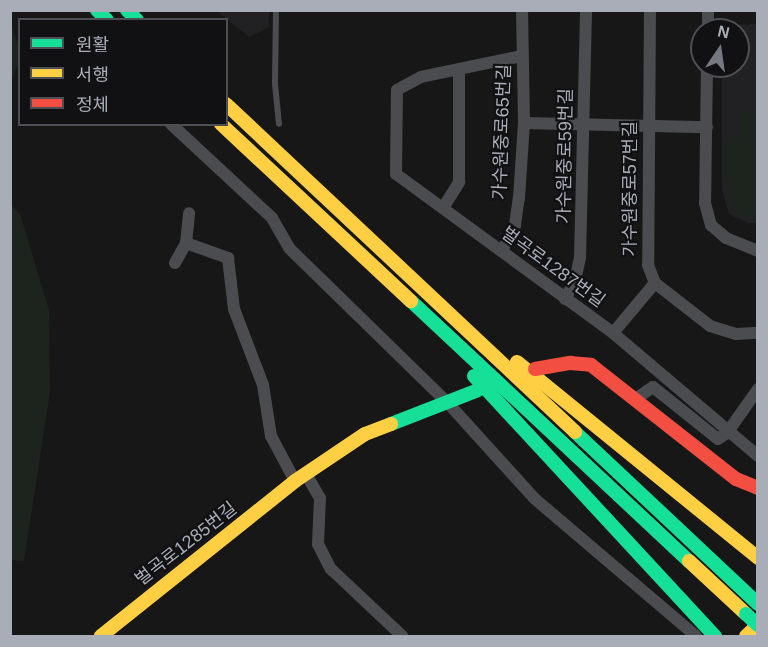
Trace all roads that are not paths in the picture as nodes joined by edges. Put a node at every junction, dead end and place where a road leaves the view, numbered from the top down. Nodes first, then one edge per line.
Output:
1 (276, 10) edge
2 (522, 10) edge
3 (586, 10) edge
4 (650, 10) edge
5 (522, 56) junction
6 (459, 70) junction
7 (708, 78) edge
8 (228, 106) edge
9 (524, 123) junction
10 (279, 124) dead end
11 (584, 124) junction
12 (173, 126) edge
13 (223, 126) edge
14 (648, 126) junction
15 (707, 127) junction
16 (443, 208) junction
17 (189, 213) dead end
18 (186, 243) junction
19 (758, 250) edge
20 (502, 251) junction
21 (175, 263) dead end
22 (655, 283) junction
23 (565, 299) junction
24 (451, 315) junction
25 (428, 318) junction
26 (613, 333) junction
27 (758, 333) edge
28 (535, 369) dead end
29 (758, 389) edge
30 (478, 390) dead end
31 (637, 398) junction
32 (447, 402) junction
33 (727, 433) junction
34 (758, 456) edge
35 (300, 478) junction
36 (758, 488) edge
37 (758, 558) edge
38 (757, 603) edge
39 (758, 625) edge
40 (101, 636) edge
41 (402, 636) edge
42 (696, 636) edge
43 (715, 636) edge
44 (746, 636) edge

1 - 10 lane
2 - 5 street, 가수원중로65번길
3 - 11 street, 가수원중로59번길
4 - 14 street, 가수원중로57번길
5 - 6 street, 벌곡로1287번길
5 - 9 street, 가수원중로65번길
6 - 16 street
6 - 16 street, 벌곡로1287번길
7 - 15 street
8 - 24 main road
9 - 11 street
9 - 20 street, 가수원중로65번길
11 - 14 street
11 - 23 street, 가수원중로59번길
12 - 32 street
13 - 25 main road
14 - 15 street
14 - 22 street, 가수원중로57번길
15 - 19 street
16 - 20 street, 벌곡로1287번길
17 - 18 street
18 - 21 street
18 - 35 street
20 - 23 street, 벌곡로1287번길
22 - 26 street, 벌곡로1287번길
22 - 27 street
23 - 26 street, 벌곡로1287번길
24 - 37 main road
24 - 38 main road
25 - 39 main road, bridge
25 - 43 main road
26 - 33 street, 벌곡로1287번길
28 - 31 main road
29 - 33 street
30 - 32 main road, 벌곡로1285번길
31 - 33 street
31 - 36 main road
32 - 35 main road, 벌곡로1285번길
32 - 42 street
33 - 34 street, 벌곡로1287번길
35 - 40 main road, 벌곡로1285번길
35 - 41 street
39 - 44 main road

